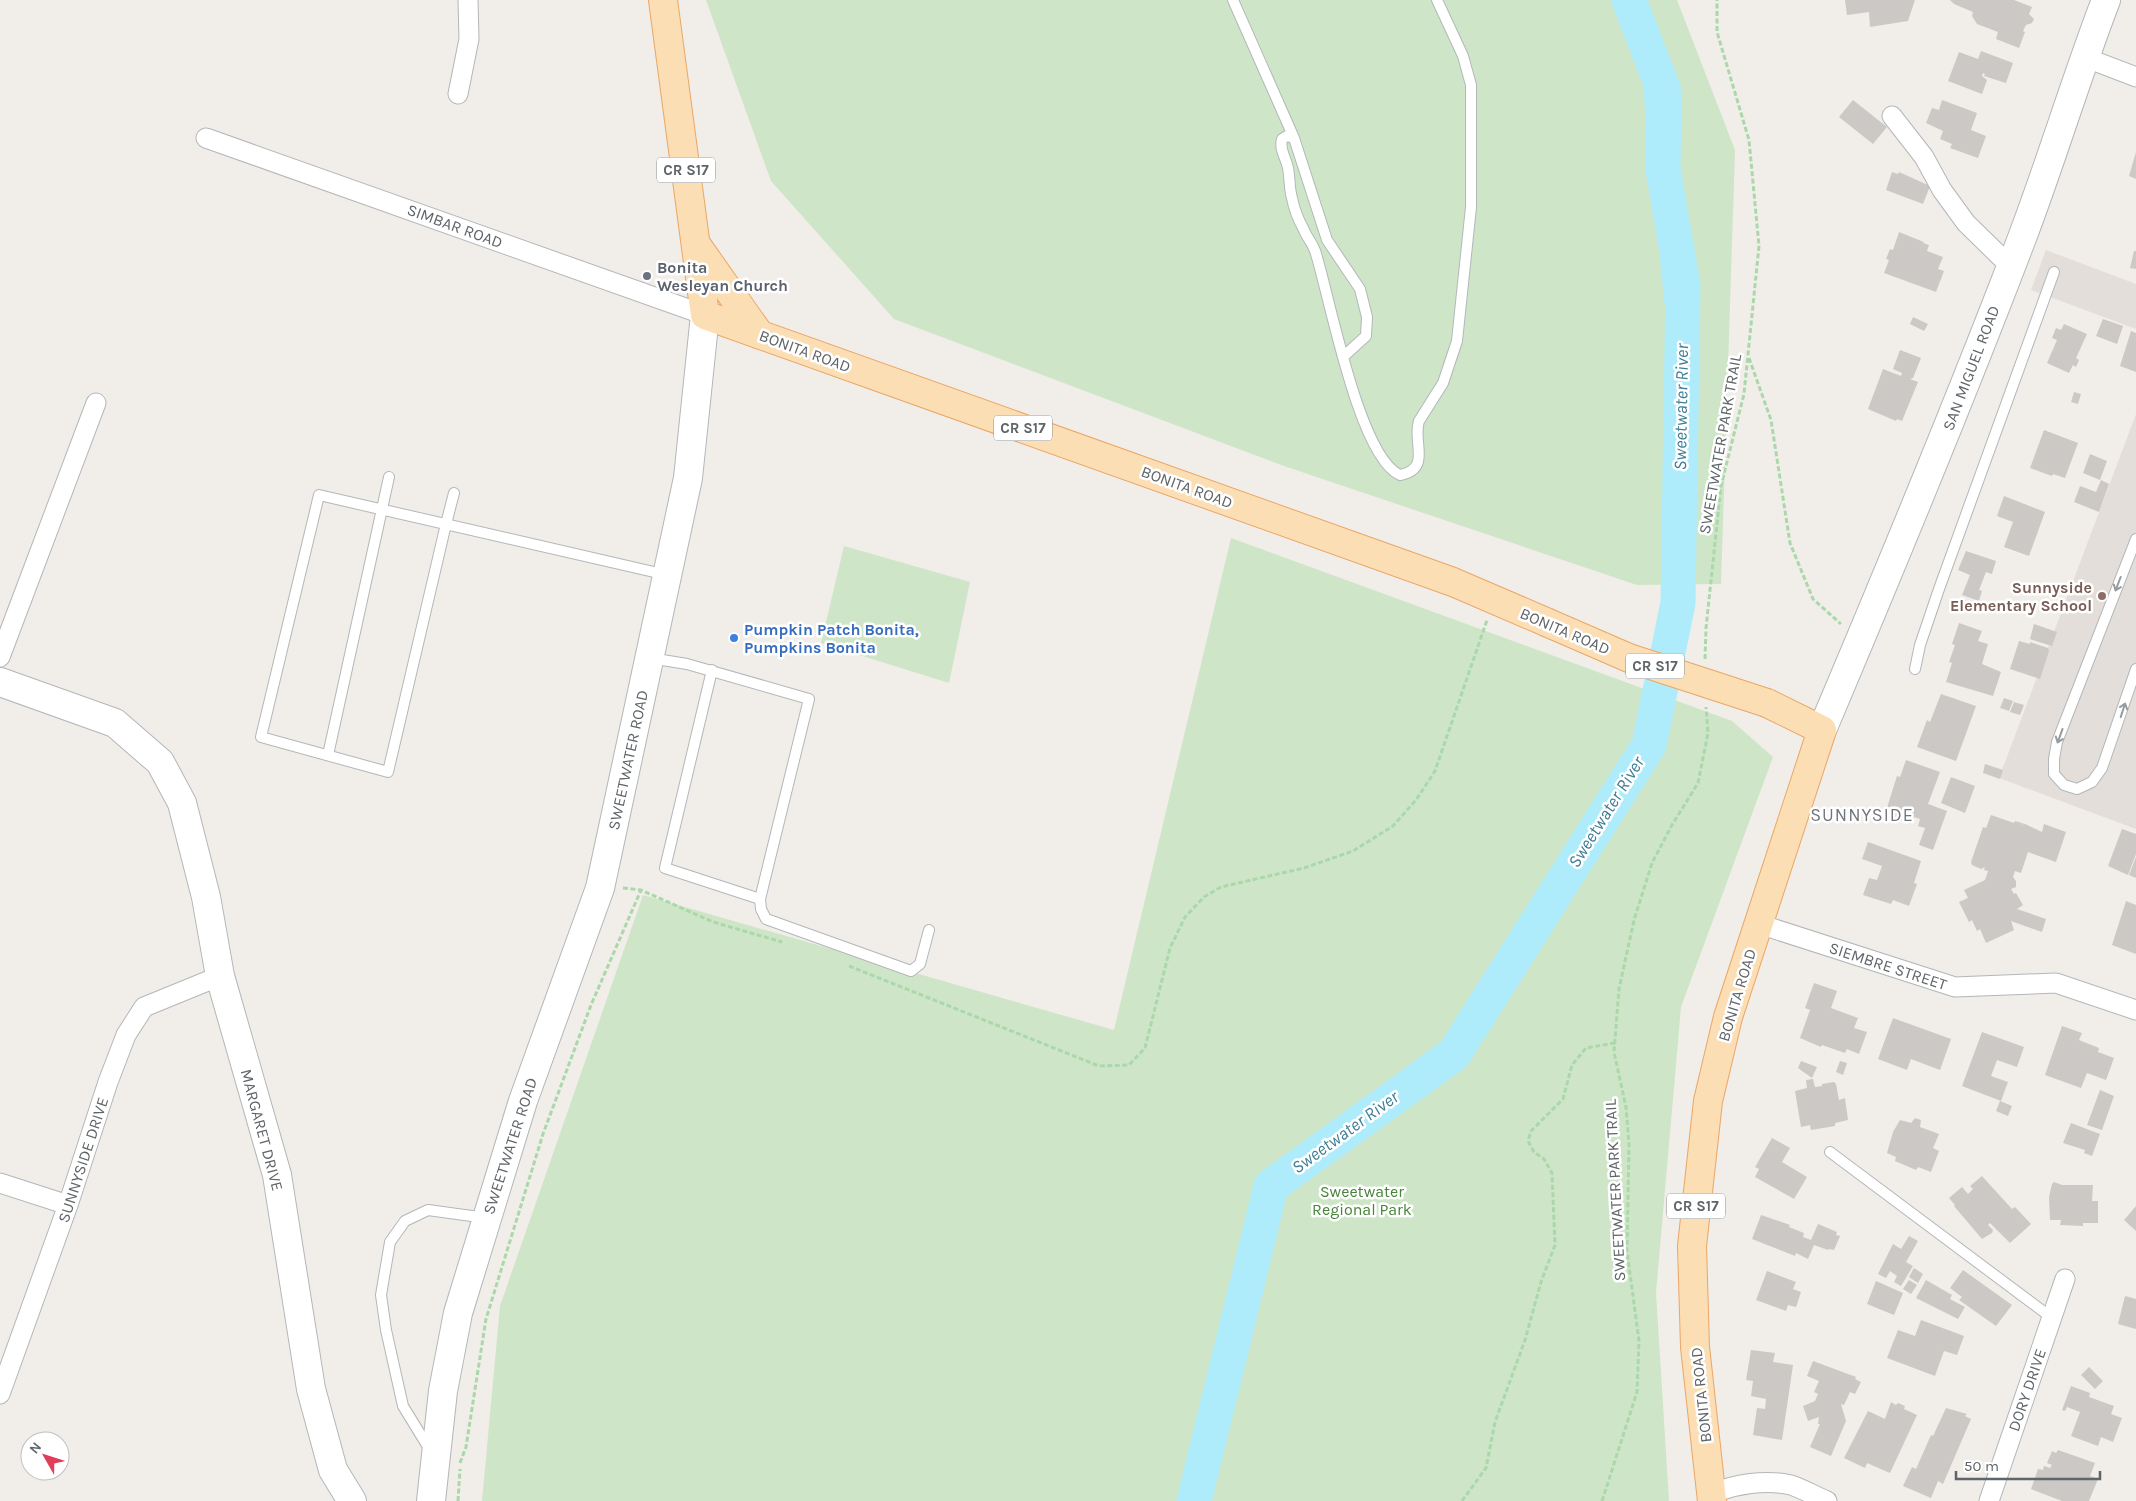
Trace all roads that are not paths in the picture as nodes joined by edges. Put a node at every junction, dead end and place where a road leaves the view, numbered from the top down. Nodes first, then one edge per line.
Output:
1 (468, 0) edge
2 (663, 0) edge
3 (1233, 0) edge
4 (1437, 0) edge
5 (2106, 0) edge
6 (2084, 57) junction
7 (2136, 77) edge
8 (458, 94) dead end
9 (1892, 116) dead end
10 (206, 138) dead end
11 (1294, 138) junction
12 (696, 244) junction
13 (2011, 267) junction
14 (2054, 272) dead end
15 (705, 315) junction
16 (760, 335) junction
17 (1344, 356) junction
18 (96, 403) dead end
19 (389, 477) dead end
20 (454, 493) dead end
21 (383, 510) junction
22 (446, 524) junction
23 (2136, 539) edge
24 (667, 575) junction
25 (0, 657) edge
26 (649, 658) junction
27 (1915, 669) dead end
28 (2136, 669) edge
29 (712, 670) junction
30 (0, 682) edge
31 (1822, 730) junction
32 (328, 755) junction
33 (760, 899) junction
34 (1759, 924) junction
35 (929, 930) dead end
36 (220, 976) junction
37 (2136, 1010) edge
38 (1830, 1152) dead end
39 (0, 1183) edge
40 (68, 1205) junction
41 (488, 1218) junction
42 (2065, 1280) dead end
43 (2052, 1318) junction
44 (0, 1394) edge
45 (436, 1460) junction
46 (1712, 1497) edge
47 (352, 1501) edge
48 (431, 1501) edge
49 (1827, 1501) edge
50 (1990, 1501) edge

1 - 8 street
2 - 12 main road, SWEETWATER ROAD / CR S17
3 - 11 lane
4 - 17 lane
5 - 6 street, SAN MIGUEL ROAD
6 - 7 street
6 - 13 street, SAN MIGUEL ROAD
9 - 13 street
10 - 15 street, SIMBAR ROAD
11 - 17 lane
11 - 17 lane
12 - 15 main road, SWEETWATER ROAD / CR S17
12 - 16 main road
13 - 31 street, SAN MIGUEL ROAD
14 - 27 lane
15 - 16 main road, BONITA ROAD / CR S17
15 - 24 street, SWEETWATER ROAD
16 - 31 main road, BONITA ROAD / CR S17, bridge
18 - 25 street
19 - 21 lane
20 - 22 lane
21 - 22 lane
21 - 32 lane
21 - 32 lane
22 - 24 lane
22 - 32 lane
23 -> 28 lane
24 - 26 street, SWEETWATER ROAD
26 - 29 lane
26 - 41 street, SWEETWATER ROAD
29 - 33 lane
29 - 33 lane
30 - 36 street, MARGARET DRIVE
31 - 34 main road, BONITA ROAD / CR S17
33 - 35 lane
34 - 37 street, SIEMBRE STREET
34 - 46 main road, BONITA ROAD / CR S17
36 - 40 street, SUNNYSIDE DRIVE
36 - 47 street, MARGARET DRIVE
38 - 43 lane
39 - 40 street
40 - 44 street, SUNNYSIDE DRIVE
41 - 45 street, SWEETWATER ROAD
41 - 45 lane
42 - 43 street, DORY DRIVE
43 - 50 street, DORY DRIVE
45 - 48 street, SWEETWATER ROAD
46 - 49 street

